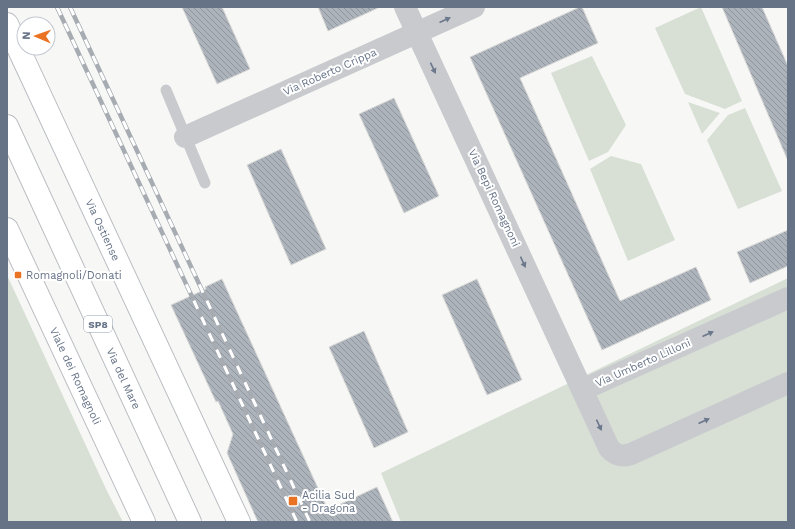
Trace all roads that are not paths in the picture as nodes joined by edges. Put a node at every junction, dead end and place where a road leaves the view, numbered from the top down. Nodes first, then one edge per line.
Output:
1 (405, 7) edge
2 (474, 7) edge
3 (7, 24) edge
4 (417, 33) junction
5 (166, 90) dead end
6 (7, 126) edge
7 (186, 138) junction
8 (205, 183) dead end
9 (7, 229) edge
10 (788, 298) edge
11 (788, 383) edge
12 (582, 390) junction
13 (144, 522) edge
14 (190, 522) edge
15 (239, 522) edge

1 - 4 street, Via Bepi Romagnoni
4 -> 2 street, Via Roberto Crippa
3 - 15 main road, Via Ostiense
4 - 7 street, Via Roberto Crippa
4 -> 12 street, Via Bepi Romagnoni
5 - 7 lane
6 - 14 main road, Via del Mare / SP8
7 - 8 lane
9 - 13 main road, Viale dei Romagnoli
12 -> 10 street, Via Umberto Lilloni
12 -> 11 street, Via Umberto Lilloni

